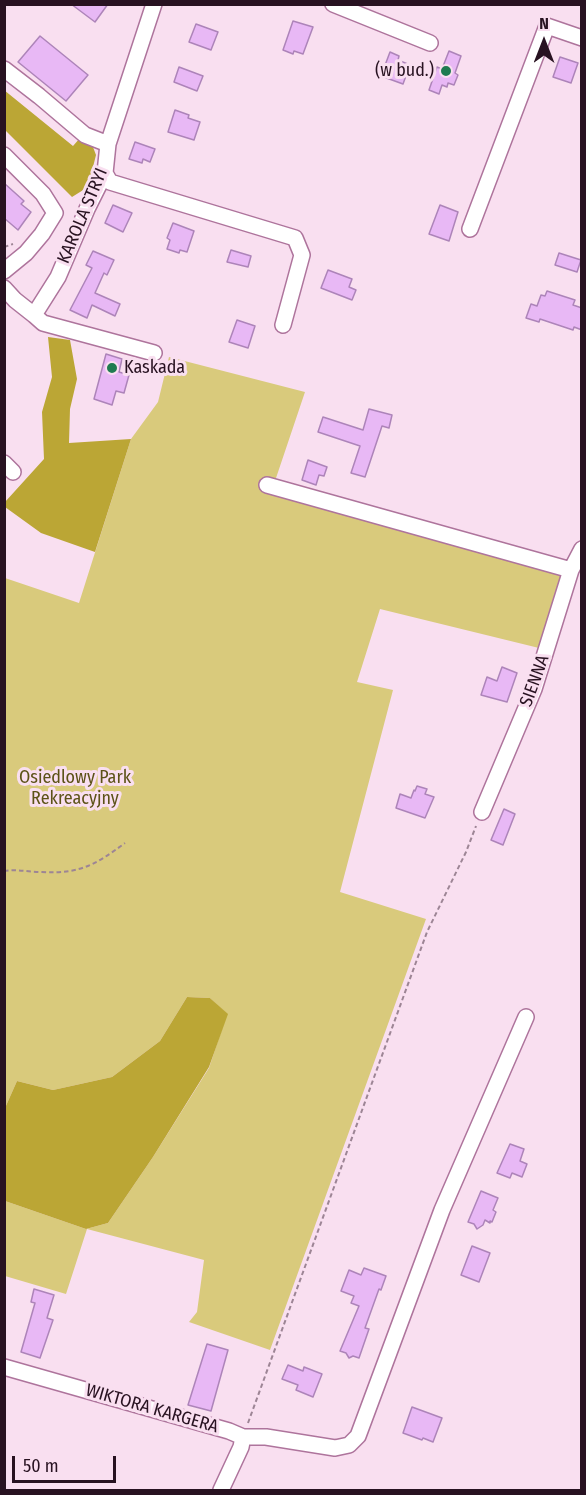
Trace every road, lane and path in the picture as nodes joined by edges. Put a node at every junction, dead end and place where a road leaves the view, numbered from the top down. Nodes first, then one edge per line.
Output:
1 (154, 4) edge
2 (333, 4) edge
3 (582, 38) edge
4 (430, 43) dead end
5 (4, 69) edge
6 (108, 144) junction
7 (4, 155) edge
8 (105, 173) junction
9 (470, 229) dead end
10 (16, 243) dead end
11 (4, 247) edge
12 (7, 263) edge
13 (4, 288) edge
14 (34, 315) junction
15 (283, 325) dead end
16 (154, 353) dead end
17 (267, 485) dead end
18 (582, 549) edge
19 (572, 570) junction
20 (482, 812) joint
21 (125, 843) dead end
22 (4, 871) edge
23 (526, 1017) dead end
24 (4, 1367) edge
25 (243, 1437) junction
26 (221, 1491) edge

1 - 6 street, KAROLA STRYI
2 - 4 street
3 - 9 street
5 - 6 street
6 - 8 street, KAROLA STRYI
7 - 12 street
8 - 14 street, KAROLA STRYI
8 - 15 street
10 - 11 path
13 - 14 street
14 - 16 street
17 - 19 street
18 - 19 street, SIENNA
19 - 20 street, SIENNA
20 - 25 path
21 - 22 path
23 - 25 street
24 - 25 street, WIKTORA KARGERA
25 - 26 street, WIKTORA KARGERA

